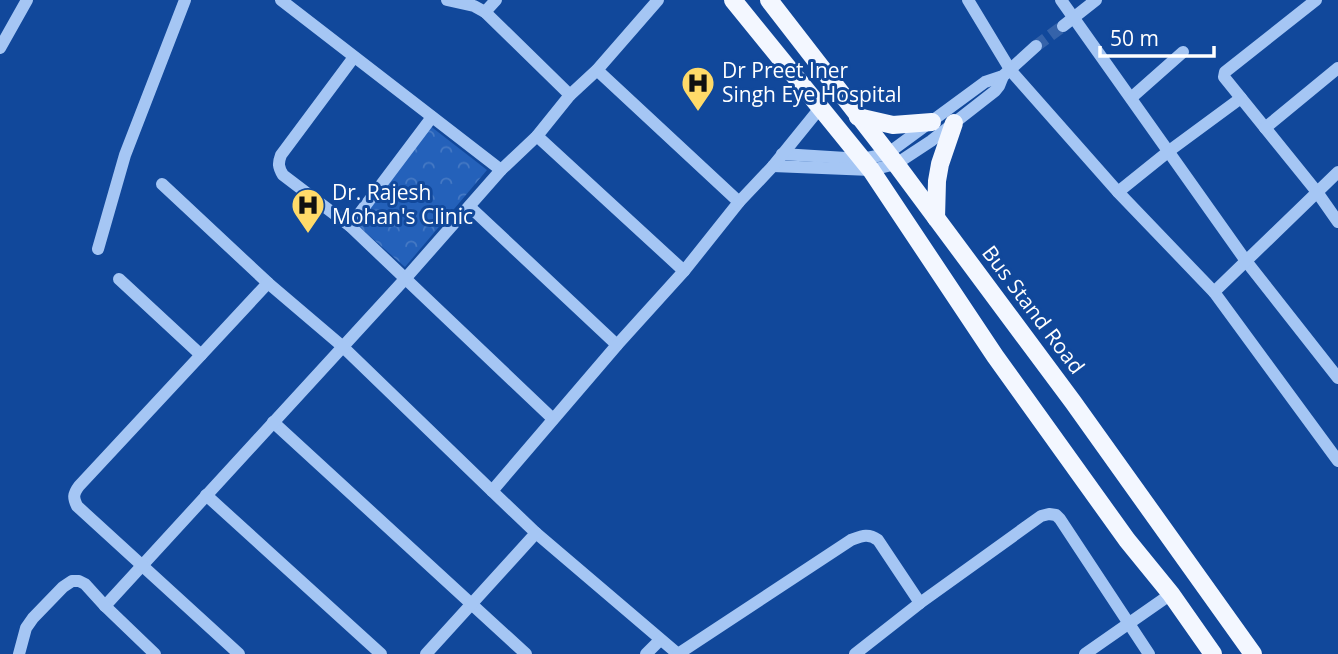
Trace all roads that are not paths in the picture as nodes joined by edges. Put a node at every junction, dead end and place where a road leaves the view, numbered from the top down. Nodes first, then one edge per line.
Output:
1 (27, 0) edge
2 (185, 0) edge
3 (281, 0) edge
4 (447, 0) edge
5 (496, 0) edge
6 (658, 0) edge
7 (733, 0) edge
8 (769, 0) edge
9 (968, 0) edge
10 (1061, 0) edge
11 (1096, 0) edge
12 (1316, 0) edge
13 (485, 12) junction
14 (1074, 17) junction
15 (1063, 26) tunnel mouth
16 (1036, 46) tunnel mouth
17 (0, 48) edge
18 (1183, 52) dead end
19 (354, 57) junction
20 (1338, 68) edge
21 (597, 69) junction
22 (1007, 74) junction
23 (570, 95) junction
24 (1131, 98) junction
25 (1241, 98) junction
26 (820, 108) junction
27 (432, 117) junction
28 (858, 117) junction
29 (932, 122) junction
30 (954, 123) junction
31 (1265, 128) junction
32 (537, 136) junction
33 (1169, 151) junction
34 (782, 154) junction
35 (892, 159) junction
36 (866, 164) junction
37 (773, 166) junction
38 (501, 170) junction
39 (1338, 172) edge
40 (162, 184) dead end
41 (1118, 192) junction
42 (1317, 192) junction
43 (739, 202) junction
44 (470, 206) junction
45 (936, 218) junction
46 (1338, 222) edge
47 (350, 226) junction
48 (98, 249) dead end
49 (1246, 261) junction
50 (684, 271) junction
51 (119, 279) dead end
52 (405, 279) junction
53 (268, 283) junction
54 (1213, 292) junction
55 (617, 345) junction
56 (342, 346) junction
57 (201, 355) junction
58 (1338, 378) edge
59 (554, 419) junction
60 (273, 422) junction
61 (1338, 461) edge
62 (492, 491) junction
63 (206, 495) junction
64 (536, 533) junction
65 (142, 566) junction
66 (1171, 594) junction
67 (471, 603) junction
68 (920, 603) junction
69 (105, 606) junction
70 (1128, 623) junction
71 (660, 640) junction
72 (19, 654) edge
73 (155, 654) edge
74 (239, 654) edge
75 (381, 654) edge
76 (426, 654) edge
77 (526, 654) edge
78 (646, 654) edge
79 (678, 654) edge
80 (855, 654) edge
81 (1085, 654) edge
82 (1149, 654) edge
83 (1213, 654) edge
84 (1253, 654) edge

1 - 17 street
2 - 48 street
3 - 19 street
4 - 13 street
5 - 13 street
6 - 21 street
7 - 26 main road
8 - 28 main road, Bus Stand Road
9 - 22 street
10 - 14 street
11 - 14 street
12 - 25 street
13 - 23 street
14 - 15 street
14 - 24 street
16 - 22 street
18 - 24 street
19 - 27 street
19 - 47 street
20 - 31 street
21 - 23 street
21 - 43 street
22 - 29 street
22 - 30 street
22 - 41 street
23 - 32 street
24 - 33 street
25 - 31 street
25 - 33 street
26 - 34 street
26 - 36 main road
27 - 38 street
27 - 47 street
28 - 29 main road
28 - 35 main road, Bus Stand Road
29 - 35 street
30 - 35 street
30 - 45 main road
31 - 42 street
32 - 38 street
32 - 50 street
33 - 41 street
33 - 49 street
34 - 36 street
34 - 37 street
35 - 36 street
35 - 45 main road, Bus Stand Road
36 - 37 street
36 - 66 main road
37 - 43 street
38 - 44 street
39 - 42 street
40 - 53 street
41 - 54 street
42 - 46 street
42 - 49 street
43 - 50 street
44 - 52 street
44 - 55 street
45 - 84 main road, Bus Stand Road
47 - 52 street
49 - 54 street
49 - 58 street
50 - 55 street
51 - 57 street
52 - 56 street
52 - 59 street
53 - 56 street
53 - 57 street
54 - 61 street
55 - 59 street
56 - 60 street
56 - 62 street
57 - 65 street
59 - 62 street
60 - 63 street
60 - 67 street
62 - 64 street
63 - 65 street
63 - 75 street
64 - 67 street
64 - 71 street
65 - 69 street
65 - 74 street
66 - 70 street
66 - 83 main road
67 - 76 street
67 - 77 street
68 - 70 street
68 - 79 street
68 - 80 street
69 - 72 street
69 - 73 street
70 - 81 street
70 - 82 street
71 - 78 street
71 - 79 street

